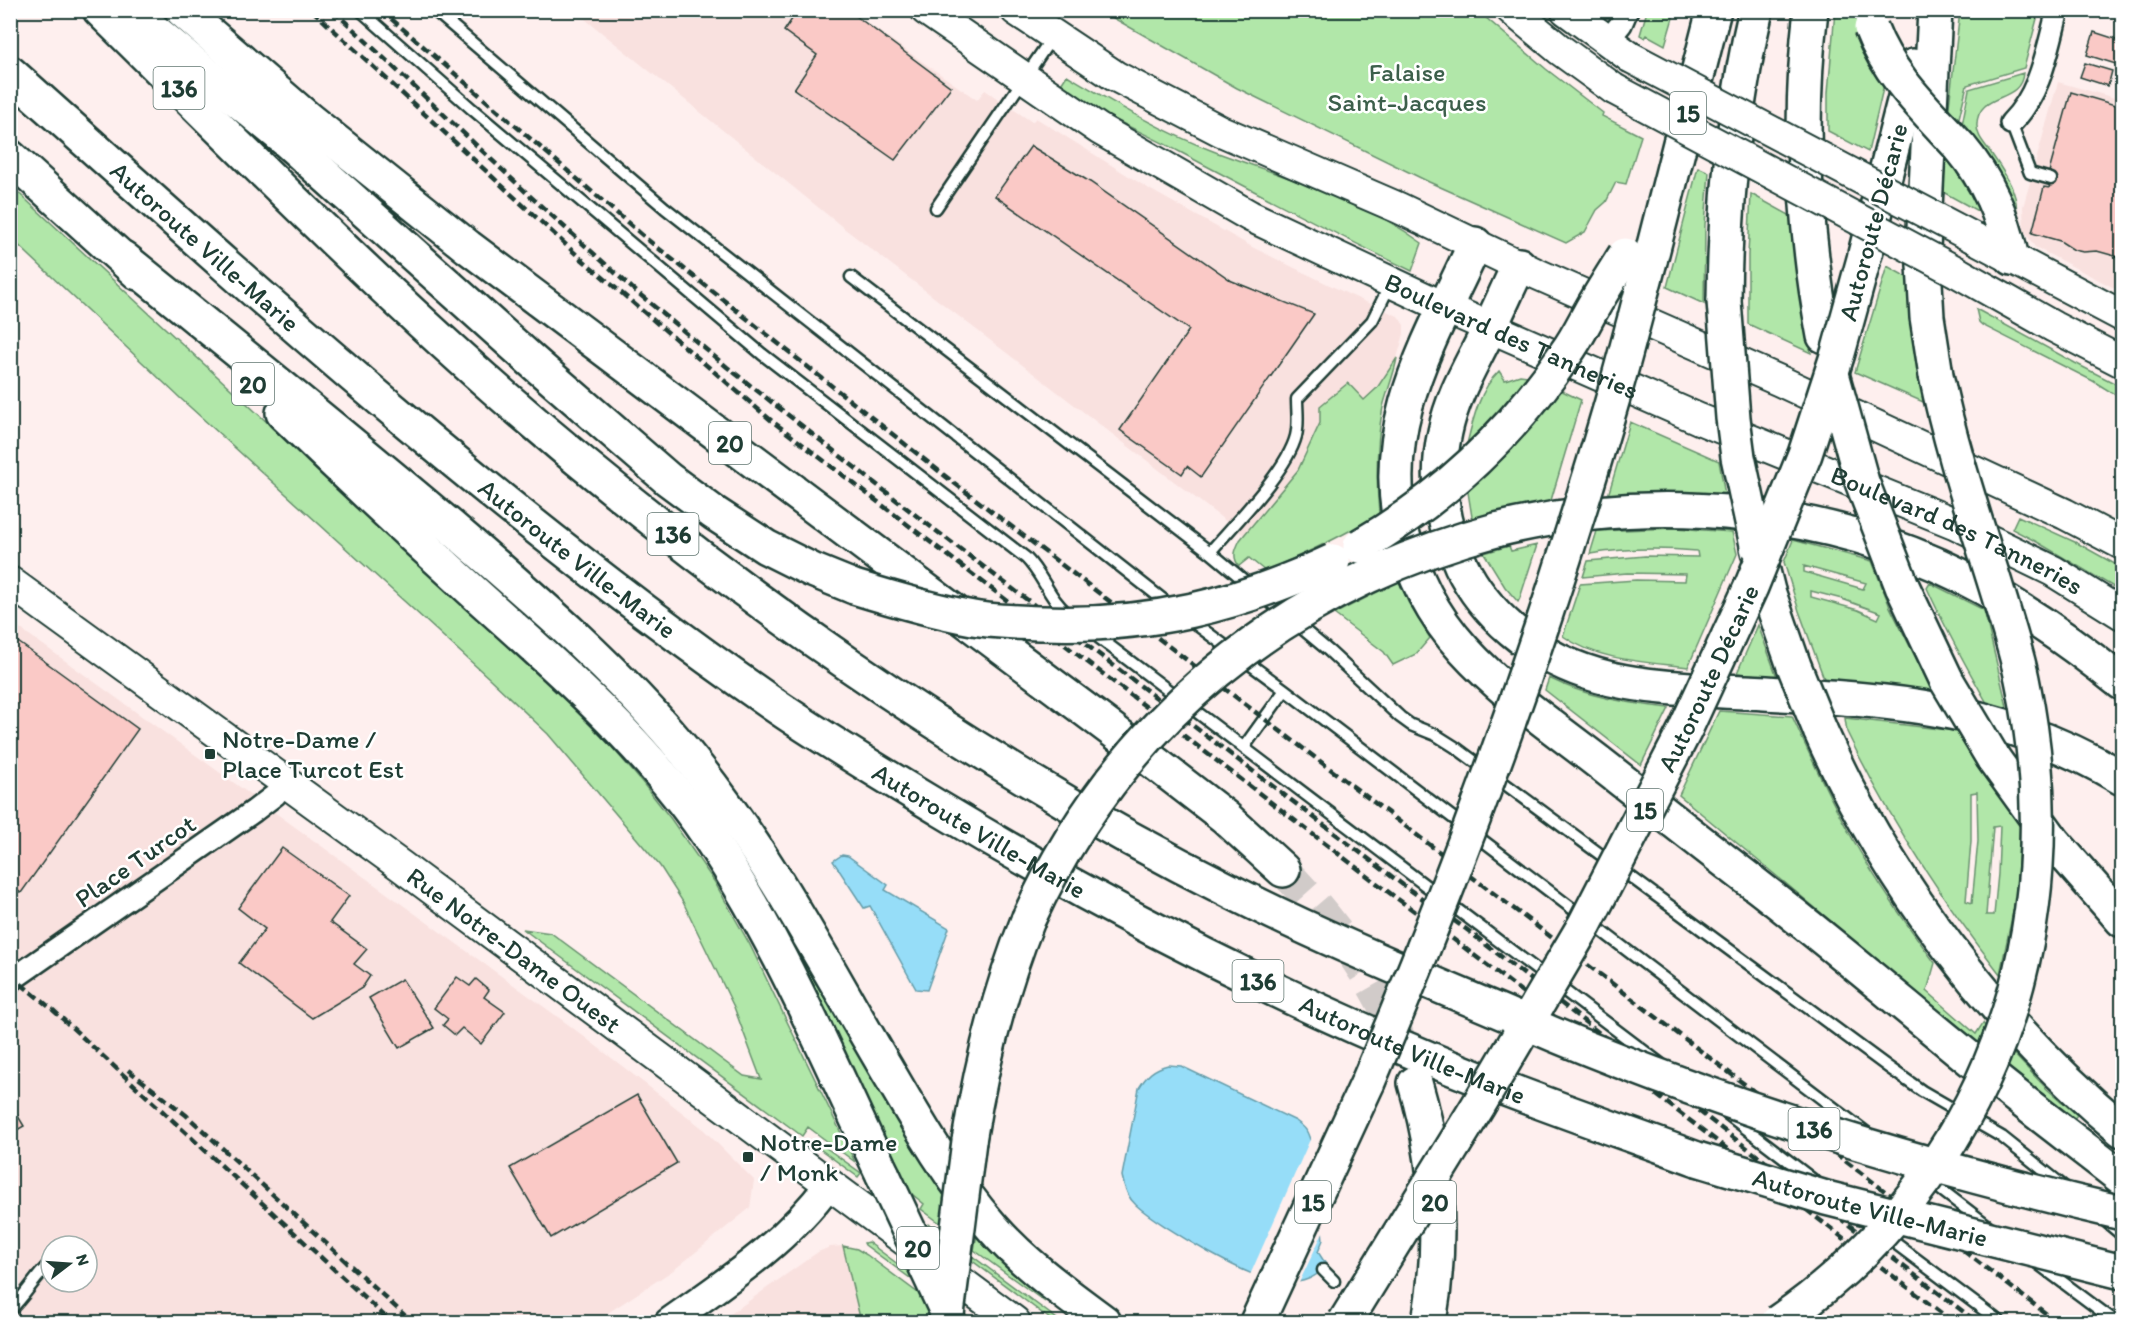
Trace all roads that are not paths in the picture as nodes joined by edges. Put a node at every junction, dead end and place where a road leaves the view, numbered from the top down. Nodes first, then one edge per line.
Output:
1 (100, 10) edge
2 (129, 10) edge
3 (182, 10) edge
4 (360, 10) edge
5 (434, 10) edge
6 (926, 10) edge
7 (1016, 10) edge
8 (1512, 10) edge
9 (1566, 10) edge
10 (1627, 10) edge
11 (1714, 10) edge
12 (1756, 10) edge
13 (1811, 10) edge
14 (1927, 10) edge
15 (1935, 10) edge
16 (2058, 10) edge
17 (1869, 19) edge
18 (1053, 36) junction
19 (1619, 49) junction
20 (10, 73) edge
21 (1024, 79) junction
22 (2011, 123) joint
23 (10, 158) edge
24 (2051, 179) dead end
25 (936, 208) dead end
26 (1475, 244) junction
27 (123, 258) junction
28 (1637, 258) junction
29 (2012, 258) junction
30 (1519, 265) junction
31 (851, 278) dead end
32 (1391, 282) junction
33 (1446, 308) junction
34 (2122, 316) edge
35 (1490, 327) junction
36 (2122, 362) edge
37 (2122, 544) edge
38 (1210, 552) junction
39 (10, 582) edge
40 (2122, 614) edge
41 (2122, 683) edge
42 (1286, 690) junction
43 (1244, 747) junction
44 (2122, 778) edge
45 (286, 782) junction
46 (1283, 870) tunnel mouth
47 (2122, 920) edge
48 (10, 981) edge
49 (1415, 1083) dead end
50 (2122, 1130) edge
51 (2122, 1178) edge
52 (829, 1184) junction
53 (2122, 1213) edge
54 (1862, 1218) dead end
55 (1872, 1225) dead end
56 (2122, 1235) edge
57 (1323, 1270) dead end
58 (2122, 1272) edge
59 (39, 1274) edge
60 (1334, 1281) dead end
61 (10, 1310) edge
62 (669, 1323) edge
63 (948, 1323) edge
64 (1015, 1323) edge
65 (1104, 1323) edge
66 (1257, 1323) edge
67 (1345, 1323) edge
68 (1429, 1323) edge
69 (1778, 1323) edge
70 (2000, 1323) edge
71 (2116, 1323) edge

1 - 53 highway, 136, bridge
2 - 28 highway, bridge
3 - 46 highway, 20
4 - 43 lane
5 - 42 lane
6 - 21 main road, Boulevard des Tanneries
7 - 18 main road
8 - 36 main road, bridge
9 - 19 main road
10 - 19 street
11 - 28 highway, 15
12 - 50 highway, bridge
13 - 47 highway, bridge
14 - 67 highway, Autoroute Décarie / 15, bridge
15 - 69 highway, bridge
16 - 22 street
17 - 29 highway, bridge
18 - 21 lane
18 - 26 main road
19 - 29 main road, bridge
20 - 58 highway, Autoroute Ville-Marie / 136, bridge
21 - 25 lane
21 - 32 main road, Boulevard des Tanneries
22 - 24 lane
23 - 27 highway, 20
26 - 30 main road
26 - 33 highway
27 - 63 highway, 20, bridge
27 - 65 highway
28 - 66 highway, 15, bridge
29 - 34 main road
30 - 35 highway
30 - 37 main road
31 - 38 lane
32 - 33 main road, Boulevard des Tanneries
32 - 38 lane
33 - 35 main road, Boulevard des Tanneries
33 - 51 highway
35 - 40 main road, Boulevard des Tanneries
35 - 44 highway
38 - 56 lane
39 - 45 main road, Rue Notre-Dame Ouest
41 - 63 highway, bridge
42 - 43 lane
42 - 71 lane
43 - 54 lane
45 - 48 street, Place Turcot
45 - 52 main road, Rue Notre-Dame Ouest
49 - 68 highway, 20
52 - 62 street
52 - 64 main road, Rue Notre-Dame Ouest
55 - 70 lane
57 - 60 lane
59 - 61 lane

